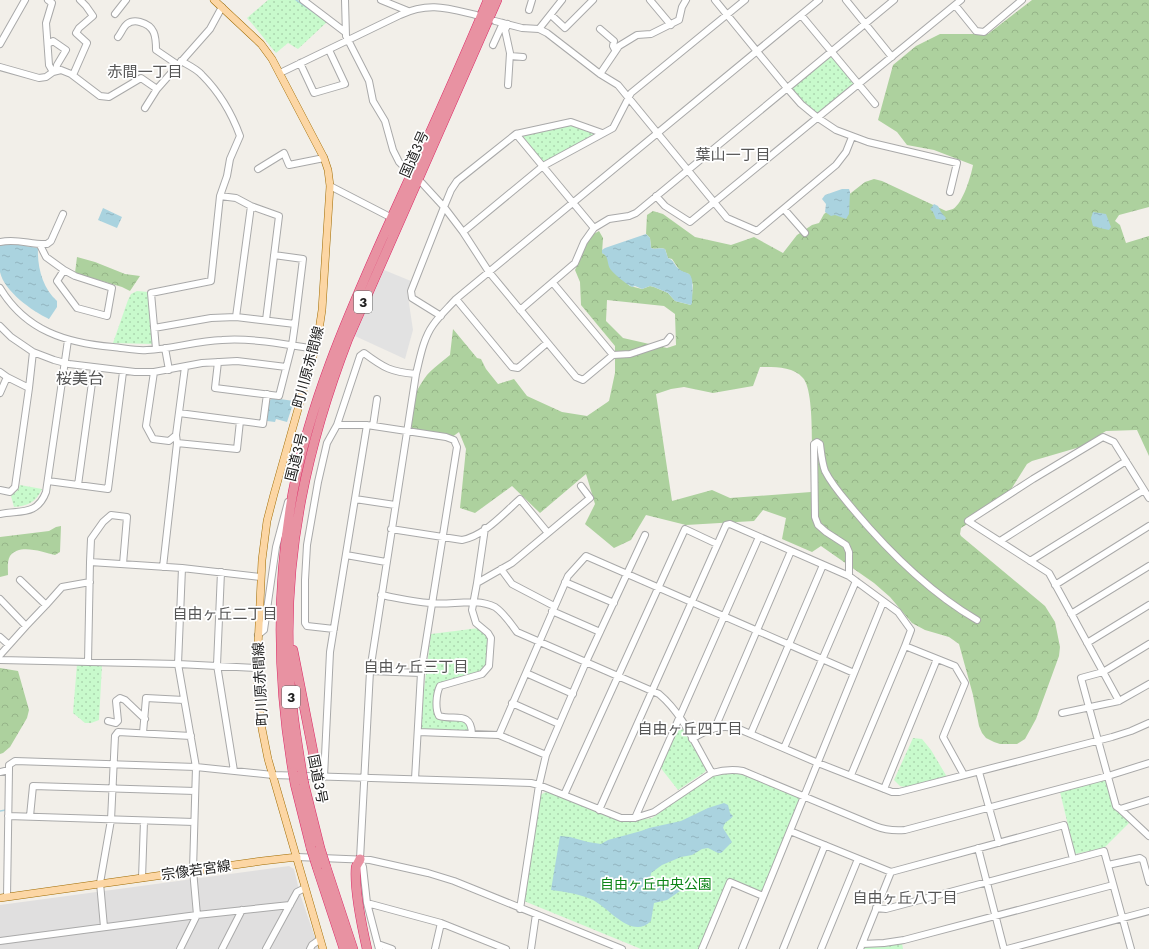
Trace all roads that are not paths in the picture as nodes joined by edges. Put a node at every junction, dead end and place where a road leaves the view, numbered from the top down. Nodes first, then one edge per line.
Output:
1 (25, 0) edge
2 (48, 0) edge
3 (80, 0) edge
4 (128, 0) edge
5 (214, 0) edge
6 (303, 0) edge
7 (345, 0) edge
8 (381, 0) edge
9 (488, 0) edge
10 (497, 0) edge
11 (532, 0) edge
12 (562, 0) edge
13 (593, 0) edge
14 (650, 0) edge
15 (686, 0) edge
16 (715, 0) edge
17 (744, 0) edge
18 (819, 0) edge
19 (846, 0) edge
20 (894, 0) edge
21 (961, 0) edge
22 (1022, 0) edge
23 (955, 5) junction
24 (222, 7) junction
25 (529, 10) dead end
26 (408, 11) junction
27 (115, 14) dead end
28 (727, 14) junction
29 (476, 15) dead end
30 (551, 15) junction
31 (801, 15) junction
32 (495, 21) dead end
33 (505, 24) junction
34 (865, 24) junction
35 (670, 25) junction
36 (539, 29) junction
37 (600, 29) dead end
38 (345, 32) junction
39 (118, 37) dead end
40 (348, 40) junction
41 (0, 44) edge
42 (48, 44) junction
43 (492, 45) dead end
44 (329, 50) junction
45 (615, 50) junction
46 (758, 51) junction
47 (832, 51) junction
48 (510, 56) junction
49 (523, 56) dead end
50 (892, 57) junction
51 (179, 63) junction
52 (300, 63) junction
53 (0, 67) edge
54 (55, 71) junction
55 (280, 73) junction
56 (600, 74) junction
57 (72, 75) junction
58 (858, 84) junction
59 (508, 86) dead end
60 (787, 88) junction
61 (157, 90) junction
62 (628, 97) junction
63 (875, 104) dead end
64 (145, 108) dead end
65 (818, 118) junction
66 (602, 133) junction
67 (657, 133) junction
68 (516, 134) junction
69 (852, 137) junction
70 (324, 158) junction
71 (543, 166) junction
72 (258, 169) dead end
73 (406, 169) dead end
74 (687, 170) junction
75 (422, 183) dead end
76 (330, 186) junction
77 (950, 192) dead end
78 (220, 196) junction
79 (656, 196) junction
80 (573, 203) junction
81 (714, 203) junction
82 (251, 206) junction
83 (444, 207) junction
84 (784, 208) junction
85 (63, 214) dead end
86 (392, 218) junction
87 (594, 228) junction
88 (463, 232) junction
89 (805, 233) dead end
90 (0, 242) edge
91 (40, 245) junction
92 (274, 255) junction
93 (64, 270) junction
94 (489, 272) junction
95 (553, 283) junction
96 (0, 288) edge
97 (456, 299) junction
98 (520, 310) junction
99 (441, 316) junction
100 (236, 317) junction
101 (266, 320) junction
102 (295, 324) junction
103 (0, 326) edge
104 (154, 328) junction
105 (670, 337) dead end
106 (68, 340) junction
107 (546, 343) junction
108 (292, 345) junction
109 (165, 348) junction
110 (156, 349) junction
111 (316, 349) junction
112 (33, 352) junction
113 (613, 355) junction
114 (218, 362) junction
115 (64, 363) junction
116 (185, 367) junction
117 (286, 367) junction
118 (94, 368) junction
119 (168, 370) junction
120 (0, 372) edge
121 (123, 372) junction
122 (154, 372) junction
123 (416, 374) junction
124 (7, 377) junction
125 (29, 388) junction
126 (0, 393) edge
127 (267, 394) junction
128 (377, 399) dead end
129 (179, 413) junction
130 (240, 421) junction
131 (337, 425) junction
132 (370, 425) junction
133 (408, 430) junction
134 (176, 435) junction
135 (177, 443) junction
136 (301, 459) junction
137 (1126, 461) junction
138 (48, 481) junction
139 (78, 485) junction
140 (581, 486) dead end
141 (0, 490) edge
142 (1144, 490) junction
143 (1149, 498) edge
144 (355, 499) junction
145 (395, 505) junction
146 (0, 514) edge
147 (1149, 526) edge
148 (485, 528) junction
149 (392, 529) junction
150 (548, 533) junction
151 (645, 535) dead end
152 (442, 537) junction
153 (759, 537) junction
154 (1000, 541) junction
155 (717, 544) junction
156 (791, 551) junction
157 (346, 555) junction
158 (1030, 561) junction
159 (90, 562) junction
160 (386, 562) junction
161 (123, 564) junction
162 (823, 565) junction
163 (1149, 566) edge
164 (163, 567) junction
165 (182, 568) junction
166 (501, 569) junction
167 (221, 572) junction
168 (627, 575) junction
169 (849, 576) junction
170 (260, 577) junction
171 (20, 580) dead end
172 (856, 581) junction
173 (90, 582) junction
174 (565, 582) junction
175 (477, 583) junction
176 (1055, 585) junction
177 (659, 588) junction
178 (381, 595) junction
179 (0, 599) edge
180 (691, 602) junction
181 (883, 602) junction
182 (473, 603) junction
183 (431, 604) junction
184 (614, 604) junction
185 (46, 605) junction
186 (1149, 605) edge
187 (553, 609) junction
188 (1071, 614) junction
189 (724, 616) junction
190 (977, 620) dead end
191 (288, 621) junction
192 (26, 626) junction
193 (334, 629) junction
194 (756, 630) junction
195 (600, 632) junction
196 (258, 635) junction
197 (0, 637) edge
198 (539, 642) junction
199 (1088, 643) junction
200 (789, 644) junction
201 (1149, 644) edge
202 (9, 645) junction
203 (905, 646) junction
204 (0, 655) edge
205 (822, 659) junction
206 (937, 659) junction
207 (0, 660) edge
208 (88, 662) junction
209 (586, 662) junction
210 (178, 664) junction
211 (217, 665) junction
212 (257, 668) junction
213 (370, 671) junction
214 (1103, 672) junction
215 (421, 673) junction
216 (526, 673) junction
217 (854, 673) junction
218 (618, 676) junction
219 (1149, 684) edge
220 (652, 691) junction
221 (573, 694) junction
222 (184, 700) junction
223 (1119, 701) junction
224 (512, 703) junction
225 (1089, 707) junction
226 (1062, 713) dead end
227 (680, 717) junction
228 (144, 720) junction
229 (108, 721) dead end
230 (1149, 723) edge
231 (559, 724) junction
232 (715, 728) junction
233 (418, 732) junction
234 (751, 733) junction
235 (143, 734) junction
236 (472, 734) junction
237 (499, 735) junction
238 (191, 736) junction
239 (692, 739) junction
240 (1098, 740) junction
241 (784, 748) junction
242 (546, 755) junction
243 (818, 763) junction
244 (1149, 763) edge
245 (113, 764) junction
246 (196, 767) junction
247 (9, 770) junction
248 (234, 771) junction
249 (0, 772) edge
250 (297, 772) junction
251 (979, 772) junction
252 (712, 773) junction
253 (273, 775) junction
254 (851, 775) junction
255 (964, 775) junction
256 (1108, 776) junction
257 (321, 777) junction
258 (365, 778) junction
259 (416, 779) junction
260 (540, 785) junction
261 (112, 788) junction
262 (884, 789) junction
263 (195, 791) junction
264 (564, 795) junction
265 (804, 797) junction
266 (1149, 800) edge
267 (989, 807) junction
268 (1120, 809) junction
269 (599, 810) junction
270 (8, 816) junction
271 (30, 816) junction
272 (635, 818) junction
273 (111, 820) junction
274 (144, 821) junction
275 (194, 822) junction
276 (0, 825) edge
277 (8, 825) junction
278 (790, 831) junction
279 (1149, 836) edge
280 (999, 843) junction
281 (825, 845) junction
282 (978, 848) junction
283 (297, 857) junction
284 (858, 858) junction
285 (360, 859) junction
286 (1074, 859) junction
287 (0, 865) edge
288 (7, 865) junction
289 (1108, 866) junction
290 (321, 867) junction
291 (193, 870) junction
292 (891, 872) junction
293 (142, 878) junction
294 (986, 882) junction
295 (1149, 882) edge
296 (100, 883) junction
297 (1113, 885) junction
298 (304, 888) junction
299 (763, 896) junction
300 (3, 897) edge
301 (367, 903) junction
302 (290, 905) junction
303 (520, 908) junction
304 (876, 908) junction
305 (242, 910) junction
306 (1149, 911) edge
307 (536, 914) junction
308 (197, 915) junction
309 (996, 916) junction
310 (1122, 918) junction
311 (441, 924) junction
312 (104, 927) junction
313 (319, 940) junction
314 (0, 941) edge
315 (378, 946) edge
316 (861, 946) edge
317 (180, 949) edge
318 (222, 949) edge
319 (266, 949) edge
320 (310, 949) edge
321 (323, 949) edge
322 (344, 949) edge
323 (353, 949) edge
324 (367, 949) edge
325 (392, 949) edge
326 (435, 949) edge
327 (506, 949) edge
328 (530, 949) edge
329 (622, 949) edge
330 (702, 949) edge
331 (742, 949) edge
332 (782, 949) edge
333 (821, 949) edge
334 (1004, 949) edge
335 (1007, 949) edge
336 (1131, 949) edge

1 - 41 street
2 - 42 street
3 - 57 street
4 - 27 street
5 - 24 main road, 町川原赤間線
6 - 38 street
7 - 38 street
8 - 26 street
9 - 86 highway, 国道3号 / 3
10 - 191 highway, 国道3号 / 3
11 - 25 street
12 - 30 street
13 - 30 street
14 - 35 street
15 - 35 street
16 - 28 street
17 - 28 street
18 - 31 street
19 - 34 street
20 - 34 street
21 - 23 street
22 - 23 street
23 - 50 street
24 - 51 street
24 - 55 main road, 町川原赤間線
26 - 29 street
26 - 40 street
28 - 46 street
28 - 62 street
30 - 36 street
31 - 46 street
31 - 47 street
32 - 33 street
33 - 36 street
33 - 43 street
33 - 48 street
34 - 47 street
34 - 50 street
35 - 45 street
36 - 56 street
37 - 45 street
38 - 40 street
39 - 51 street
40 - 44 street
40 - 73 street
42 - 54 street
42 - 54 street
44 - 52 street
44 - 52 street
45 - 56 street
46 - 60 street
46 - 67 street
47 - 58 street
47 - 60 street
48 - 49 street
48 - 59 street
50 - 58 street
51 - 61 street
51 - 78 street
52 - 55 street
53 - 54 street
54 - 57 street
55 - 70 main road, 町川原赤間線
56 - 62 street
57 - 61 street
58 - 63 street
58 - 65 street
60 - 65 street
60 - 74 street
61 - 64 street
62 - 66 street
62 - 67 street
65 - 69 street
65 - 81 street
66 - 68 street
66 - 71 street
67 - 74 street
67 - 80 street
68 - 71 street
68 - 83 street
69 - 77 street
69 - 84 street
70 - 72 street
70 - 76 main road, 町川原赤間線
71 - 80 street
71 - 88 street
74 - 79 street
74 - 81 street
75 - 83 street
76 - 86 street
76 - 111 main road, 町川原赤間線
78 - 82 street
78 - 104 street
79 - 81 street
79 - 87 street
80 - 87 street
80 - 94 street
81 - 84 street
82 - 92 street
82 - 100 street
83 - 88 street
83 - 99 street
84 - 89 street
85 - 91 street
86 - 136 highway, 国道3号 / 3
87 - 95 street
88 - 94 street
90 - 91 street
91 - 93 street
92 - 101 street
92 - 102 street
93 - 93 street
94 - 97 street
94 - 98 street
95 - 98 street
95 - 113 street
96 - 106 street
97 - 99 street
97 - 107 street
98 - 107 street
99 - 123 street
100 - 101 street
100 - 104 street
101 - 102 street
102 - 108 street
103 - 112 street
104 - 110 street
105 - 113 street
106 - 110 street
106 - 115 street
107 - 113 street
108 - 109 street
108 - 111 street
108 - 117 street
109 - 110 street
109 - 119 street
111 - 170 main road, 町川原赤間線
112 - 115 street
112 - 125 street
114 - 116 street
114 - 117 street
114 - 127 street
115 - 118 street
115 - 138 street
116 - 119 street
116 - 129 street
117 - 127 street
118 - 121 street
118 - 139 street
119 - 122 street
120 - 124 street
121 - 122 street
121 - 139 street
122 - 134 street
123 - 131 street
123 - 133 street
124 - 125 street
124 - 126 street
125 - 141 street
127 - 130 street
128 - 132 street
129 - 130 street
129 - 134 street
130 - 135 street
131 - 132 street
131 - 193 street
132 - 133 street
132 - 144 street
133 - 145 street
133 - 152 street
134 - 135 street
135 - 164 street
136 - 196 street
136 - 250 highway, 国道3号 / 3
137 - 142 street
137 - 154 street
137 - 154 street
138 - 139 street
138 - 146 street
140 - 150 street
142 - 143 street
142 - 158 street
144 - 145 street
144 - 157 street
145 - 149 street
147 - 176 street
148 - 150 street
148 - 152 street
148 - 175 street
149 - 152 street
149 - 160 street
150 - 166 street
151 - 168 street
152 - 183 street
153 - 155 street
153 - 156 street
153 - 189 street
154 - 158 street
155 - 177 street
155 - 180 street
156 - 162 street
156 - 194 street
157 - 160 street
157 - 193 street
158 - 176 street
159 - 161 street
159 - 161 street
159 - 173 street
160 - 178 street
161 - 164 street
162 - 169 street
162 - 200 street
163 - 188 street
164 - 165 street
165 - 167 street
165 - 210 street
166 - 175 street
166 - 187 street
167 - 170 street
167 - 211 street
168 - 174 street
168 - 177 street
168 - 184 street
169 - 172 street
169 - 190 street
170 - 196 main road, 町川原赤間線
171 - 185 street
172 - 181 street
172 - 205 street
173 - 185 street
173 - 208 street
174 - 184 street
174 - 187 street
175 - 182 street
176 - 188 street
177 - 180 street
177 - 218 street
178 - 183 street
178 - 213 street
179 - 192 street
180 - 189 street
180 - 220 street
181 - 203 street
181 - 217 street
182 - 183 street
182 - 198 street
182 - 236 street
183 - 215 street
184 - 195 street
185 - 192 street
186 - 199 street
187 - 195 street
187 - 198 street
188 - 199 street
189 - 194 street
189 - 227 street
191 - 250 highway, 国道3号 / 3
191 - 257 highway
192 - 202 street
193 - 257 street
194 - 200 street
194 - 232 street
195 - 209 street
196 - 212 main road, 町川原赤間線
197 - 202 street
198 - 209 street
198 - 216 street
199 - 214 street
200 - 205 street
200 - 234 street
201 - 214 street
202 - 204 street
203 - 206 street
203 - 254 street
205 - 217 street
205 - 241 street
206 - 255 street
206 - 262 street
207 - 208 street
208 - 210 street
209 - 218 street
209 - 221 street
210 - 211 street
210 - 222 street
211 - 212 street
211 - 248 street
212 - 253 main road, 町川原赤間線
213 - 215 street
213 - 258 street
214 - 223 street
214 - 225 street
215 - 233 street
216 - 221 street
216 - 224 street
217 - 243 street
218 - 220 street
218 - 264 street
219 - 223 street
220 - 227 street
220 - 269 street
221 - 231 street
222 - 228 street
222 - 238 street
223 - 225 street
224 - 231 street
224 - 237 street
225 - 226 street
225 - 240 street
227 - 239 street
227 - 272 street
228 - 229 street
228 - 235 street
230 - 240 street
231 - 242 street
232 - 234 street
232 - 239 street
233 - 236 street
233 - 259 street
234 - 241 street
235 - 238 street
235 - 245 street
236 - 237 street
237 - 242 street
238 - 246 street
239 - 252 street
240 - 251 street
240 - 256 street
241 - 243 street
242 - 260 street
243 - 254 street
243 - 265 street
244 - 256 street
245 - 246 street
245 - 247 street
245 - 261 street
246 - 248 street
246 - 263 street
247 - 249 street
247 - 270 street
248 - 253 street
250 - 290 highway, 国道3号 / 3, bridge
251 - 255 street
251 - 267 street
252 - 265 street
252 - 272 street
253 - 257 street
253 - 283 main road, 町川原赤間線
254 - 262 street
255 - 262 street
256 - 267 street
256 - 268 street
257 - 258 street
258 - 259 street
258 - 285 street
259 - 260 street
260 - 264 street
260 - 303 street
261 - 263 street
261 - 271 street
261 - 273 street
263 - 275 street
264 - 269 street
265 - 267 street
265 - 278 street
266 - 268 street
267 - 280 street
268 - 279 street
269 - 272 street
270 - 271 street
270 - 277 street
271 - 273 street
273 - 274 street
273 - 296 street
274 - 275 street
274 - 293 street
275 - 291 street
276 - 277 street
277 - 288 street
278 - 281 street
278 - 299 street
280 - 282 street
280 - 286 street
281 - 284 street
281 - 332 street
282 - 292 street
282 - 294 street
283 - 285 street
283 - 291 main road, 宗像若宮線
283 - 298 main road
284 - 292 street
284 - 333 street
285 - 301 street
285 - 303 street
285 - 324 highway
286 - 289 street
286 - 294 street
287 - 288 street
288 - 300 street
289 - 295 street
289 - 297 street
290 - 322 highway, 国道3号 / 3
290 - 323 highway, 国道3号 / 3
291 - 293 main road, 宗像若宮線
291 - 308 street
292 - 304 street
293 - 296 main road, 宗像若宮線
294 - 304 street
294 - 309 street
296 - 300 main road, 宗像若宮線
296 - 312 street
297 - 309 street
297 - 310 street
298 - 302 street
298 - 313 main road
299 - 330 street
299 - 331 street
301 - 311 street
301 - 315 street
302 - 305 street
302 - 319 street
303 - 307 street
304 - 316 street
305 - 308 street
305 - 318 street
306 - 310 street
307 - 328 street
307 - 329 street
308 - 312 street
308 - 317 street
309 - 316 street
309 - 334 street
310 - 335 street
310 - 336 street
311 - 326 street
311 - 327 street
312 - 314 street
313 - 320 street
313 - 321 main road
315 - 325 street

